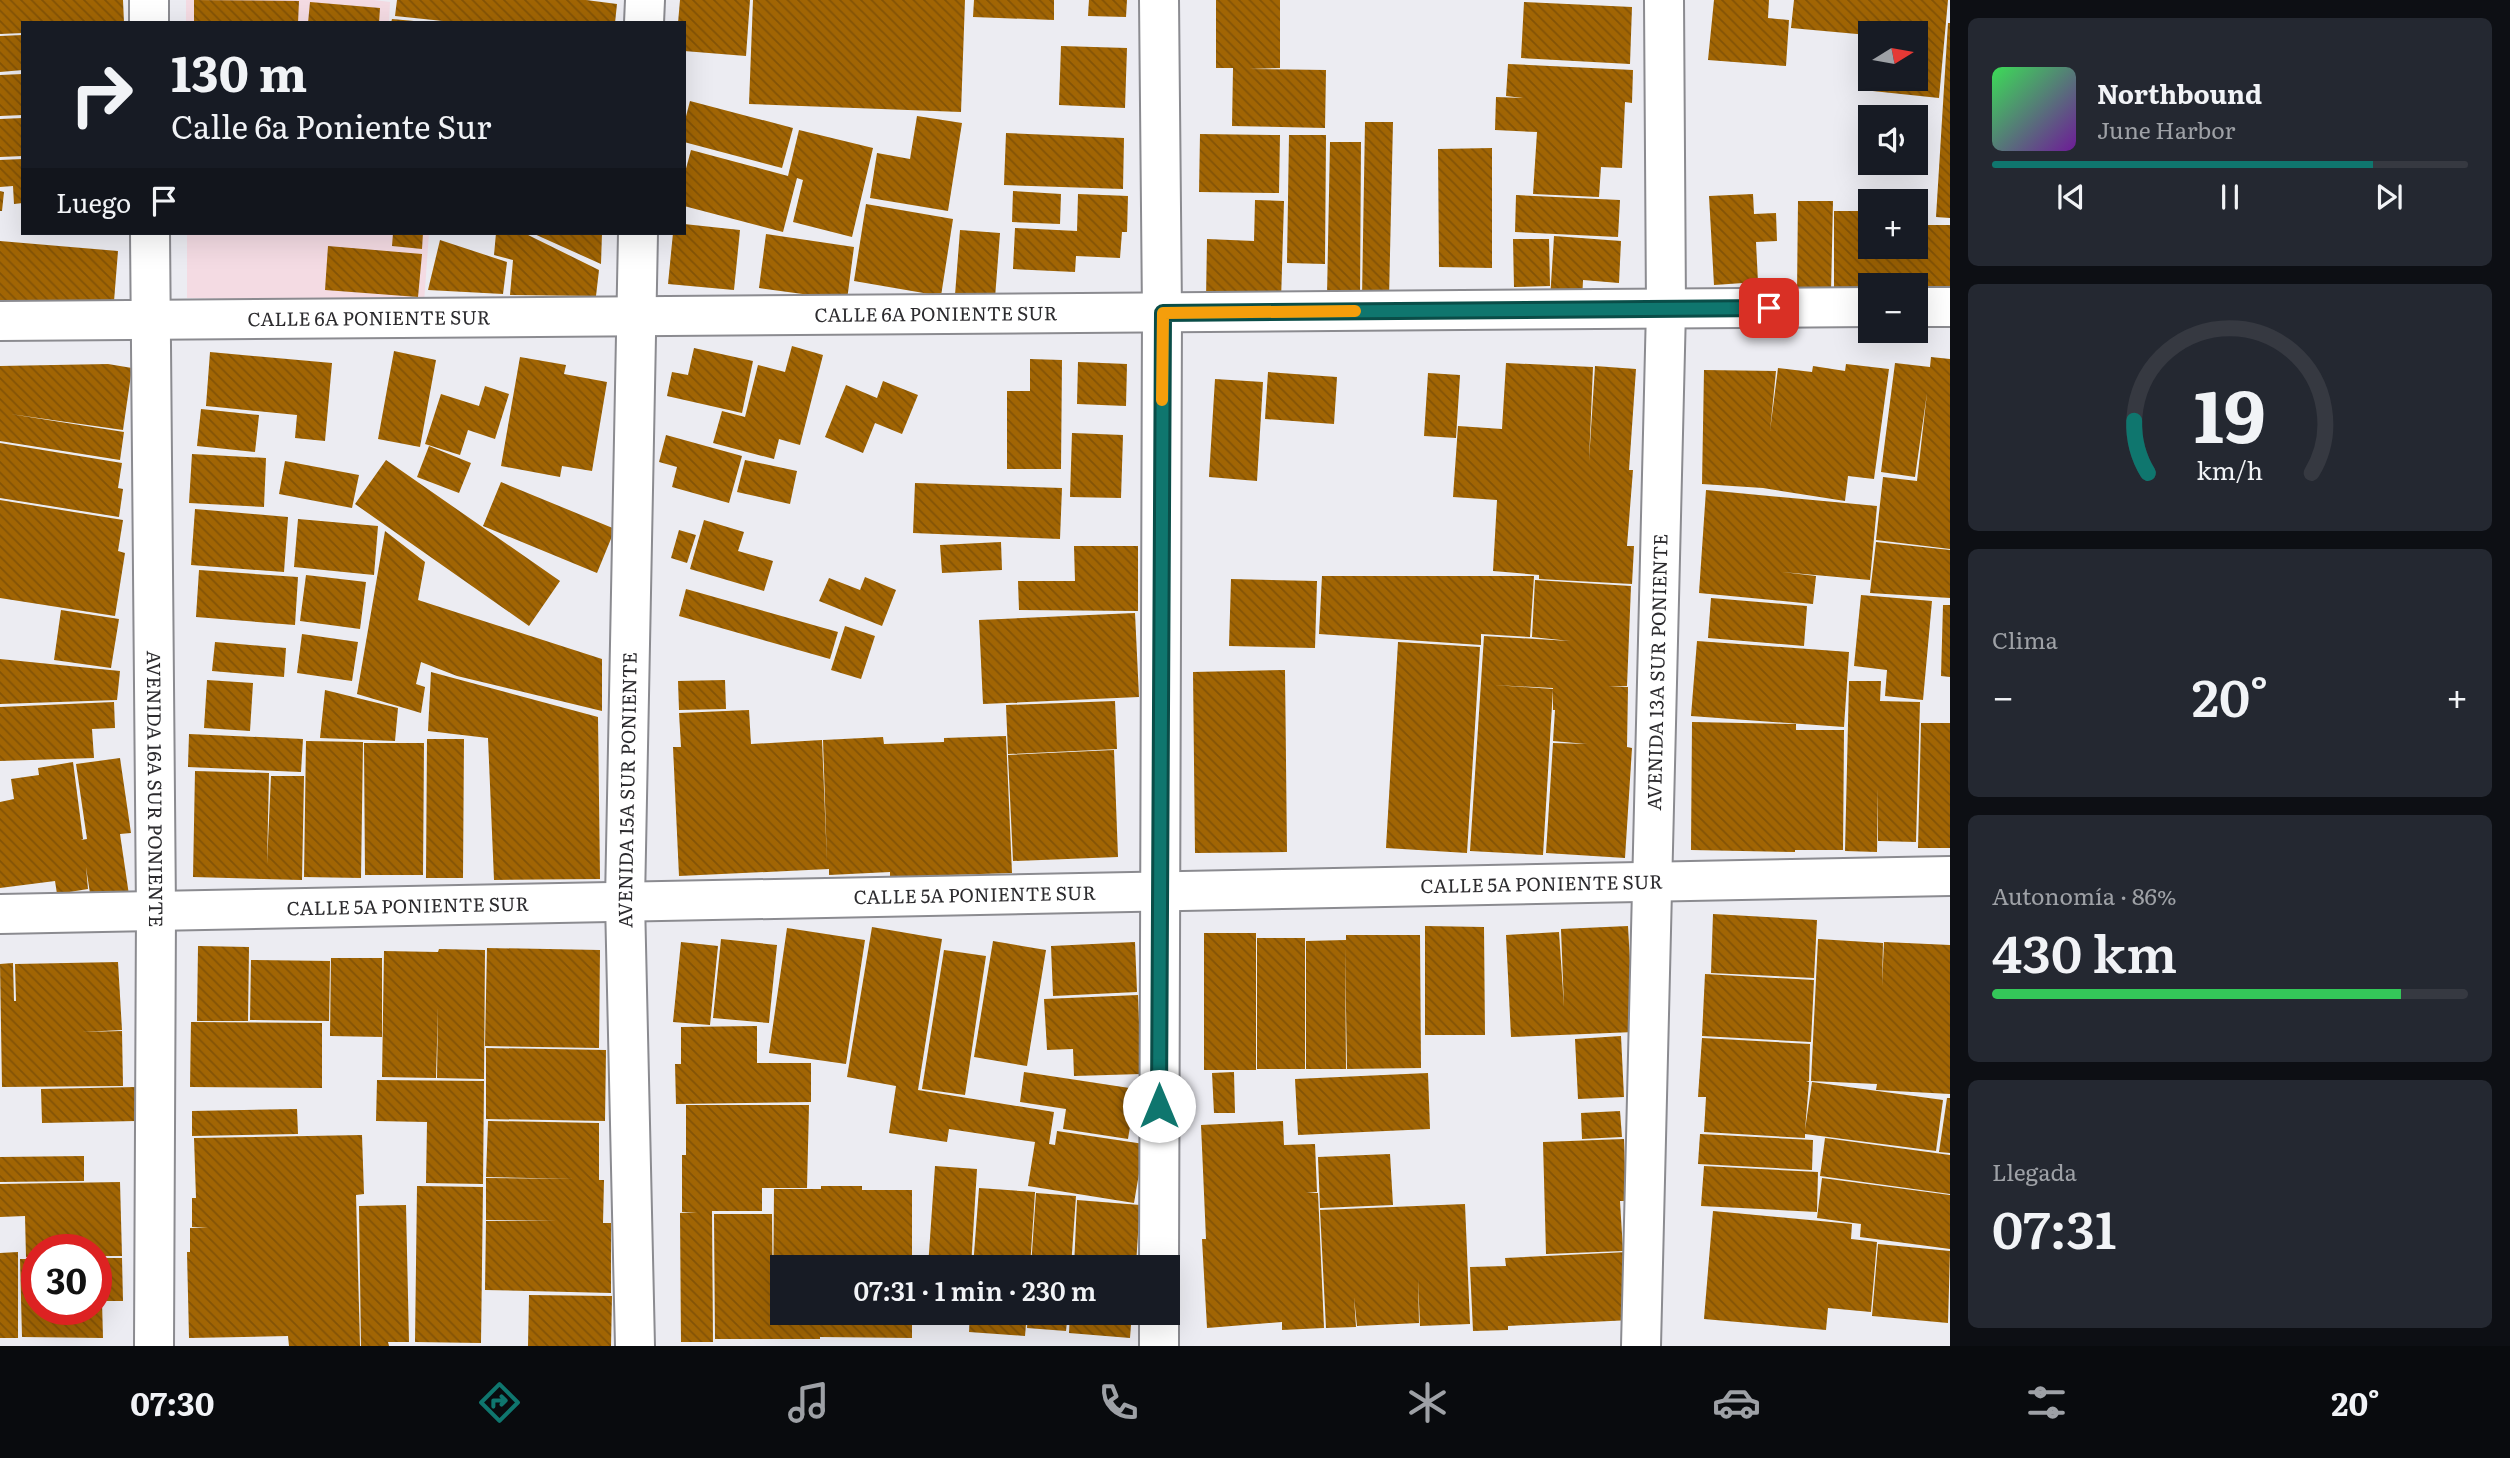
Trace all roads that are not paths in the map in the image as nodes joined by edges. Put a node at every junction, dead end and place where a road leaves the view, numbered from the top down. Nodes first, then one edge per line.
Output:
1 (149, 0) edge
2 (645, 0) edge
3 (1159, 0) edge
4 (1664, 0) edge
5 (149, 21) edge
6 (644, 21) edge
7 (150, 235) edge
8 (638, 235) edge
9 (1858, 307) edge
10 (1928, 307) edge
11 (1950, 307) edge
12 (1666, 309) junction
13 (1163, 313) junction
14 (635, 316) junction
15 (150, 320) junction
16 (0, 321) edge
17 (1950, 876) edge
18 (1652, 881) junction
19 (1160, 891) junction
20 (625, 901) junction
21 (156, 911) junction
22 (0, 914) edge
23 (1159, 1255) edge
24 (1159, 1325) edge
25 (154, 1346) edge
26 (635, 1346) edge
27 (1159, 1346) edge
28 (1641, 1346) edge

1 - 5 street
2 - 6 street
3 - 13 street
4 - 12 street, AVENIDA 13A SUR PONIENTE
7 - 15 street, AVENIDA 16A SUR PONIENTE
8 - 14 street, AVENIDA 15A SUR PONIENTE
9 - 12 street, CALLE 6A PONIENTE SUR
10 - 11 street
12 - 13 street, CALLE 6A PONIENTE SUR
12 - 18 street, AVENIDA 13A SUR PONIENTE
13 - 14 street, CALLE 6A PONIENTE SUR
13 - 19 street
14 - 15 street, CALLE 6A PONIENTE SUR
14 - 20 street, AVENIDA 15A SUR PONIENTE
15 - 16 street, CALLE 6A PONIENTE SUR
15 - 21 street, AVENIDA 16A SUR PONIENTE
17 - 18 street, CALLE 5A PONIENTE SUR
18 - 19 street, CALLE 5A PONIENTE SUR
18 - 28 street, AVENIDA 13A SUR PONIENTE
19 - 20 street, CALLE 5A PONIENTE SUR
19 - 23 street
20 - 21 street, CALLE 5A PONIENTE SUR
20 - 26 street, AVENIDA 15A SUR PONIENTE
21 - 22 street, CALLE 5A PONIENTE SUR
21 - 25 street, AVENIDA 16A SUR PONIENTE
24 - 27 street

